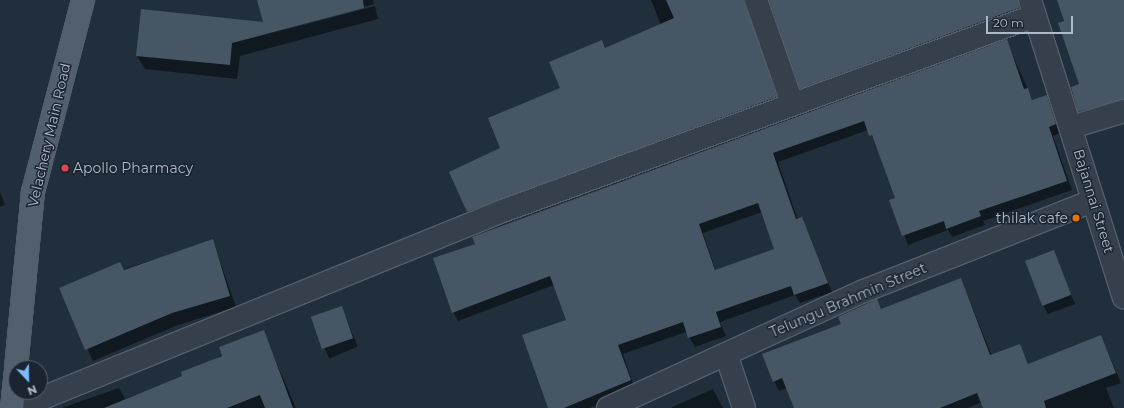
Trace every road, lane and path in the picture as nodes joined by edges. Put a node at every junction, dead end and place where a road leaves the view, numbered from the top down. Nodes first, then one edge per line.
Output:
1 (83, 0) edge
2 (756, 0) edge
3 (1032, 8) edge
4 (792, 103) junction
5 (1124, 111) edge
6 (1072, 127) junction
7 (1093, 201) junction
8 (1124, 298) edge
9 (726, 354) junction
10 (17, 360) edge
11 (18, 408) edge
12 (608, 408) edge
13 (744, 408) edge

1 - 10 main road, Velachery Main Road
2 - 4 street
3 - 4 street
3 - 6 street, Bajannai Street
4 - 11 street
5 - 6 street
6 - 7 street, Bajannai Street
7 - 8 street, Bajannai Street
7 - 9 street, Telungu Brahmin Street
9 - 12 street, Telungu Brahmin Street
9 - 13 street

